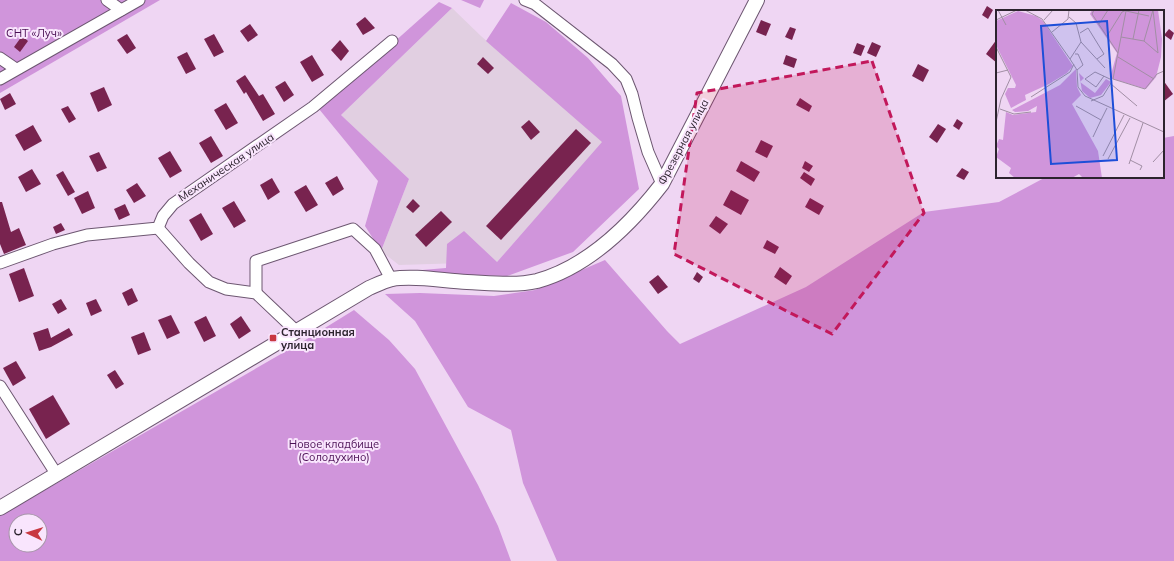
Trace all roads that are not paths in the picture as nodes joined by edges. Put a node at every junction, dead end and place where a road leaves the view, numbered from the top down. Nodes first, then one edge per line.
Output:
1 (107, 0) edge
2 (139, 0) edge
3 (758, 0) edge
4 (533, 1) edge
5 (121, 10) junction
6 (392, 41) dead end
7 (0, 58) edge
8 (16, 69) junction
9 (0, 79) edge
10 (662, 184) junction
11 (158, 228) junction
12 (0, 263) edge
13 (392, 279) junction
14 (256, 293) junction
15 (295, 330) junction
16 (0, 386) edge
17 (57, 475) junction
18 (0, 508) edge

1 - 5 street
2 - 5 street
3 - 10 street, Фрезерная улица
4 - 10 street
5 - 8 street
6 - 11 street, Механическая улица
7 - 8 street
8 - 9 street
10 - 13 street, Фрезерная улица
11 - 12 street
11 - 14 street
13 - 14 street
13 - 15 street
14 - 15 street
15 - 17 street
16 - 17 street
17 - 18 street

